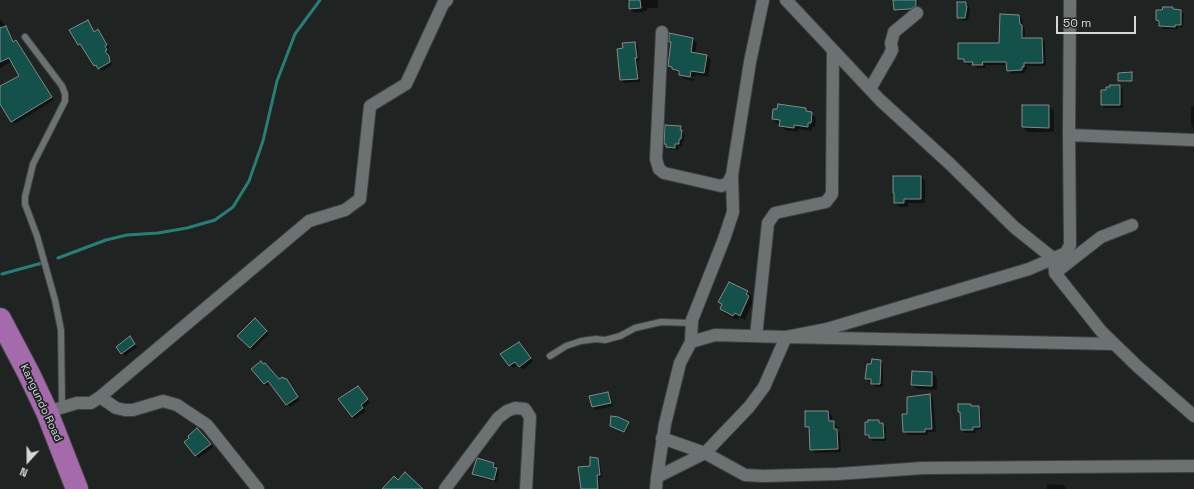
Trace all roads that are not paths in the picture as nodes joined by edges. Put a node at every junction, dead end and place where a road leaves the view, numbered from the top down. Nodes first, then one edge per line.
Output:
1 (447, 0) edge
2 (763, 0) edge
3 (786, 0) edge
4 (1070, 0) edge
5 (917, 13) dead end
6 (662, 32) dead end
7 (25, 37) dead end
8 (833, 50) junction
9 (870, 89) junction
10 (1069, 135) junction
11 (1194, 140) edge
12 (732, 175) junction
13 (1132, 225) dead end
14 (1054, 258) junction
15 (1055, 273) junction
16 (0, 319) edge
17 (692, 323) junction
18 (756, 336) junction
19 (786, 337) junction
20 (691, 342) junction
21 (1114, 344) junction
22 (550, 356) dead end
23 (100, 397) junction
24 (55, 409) junction
25 (1194, 416) edge
26 (662, 438) junction
27 (705, 453) junction
28 (1194, 466) edge
29 (657, 483) edge
30 (77, 489) edge
31 (258, 489) edge
32 (445, 489) edge
33 (526, 489) edge

1 - 23 street
2 - 12 street
3 - 8 street
4 - 10 street
5 - 9 street
6 - 12 street
7 - 24 lane
8 - 9 street
8 - 18 street
9 - 14 street
10 - 11 street
10 - 14 street
12 - 17 street
13 - 15 street
14 - 15 street
14 - 19 street
15 - 21 street
16 - 24 highway, Kangundo Road
17 - 20 street
17 - 22 lane
18 - 19 street
18 - 20 street
19 - 21 street
19 - 27 street
20 - 26 street
21 - 25 street
23 - 24 street
23 - 31 street
24 - 30 highway, Kangundo Road
26 - 27 street
26 - 29 street
27 - 28 street
27 - 29 street
32 - 33 street

